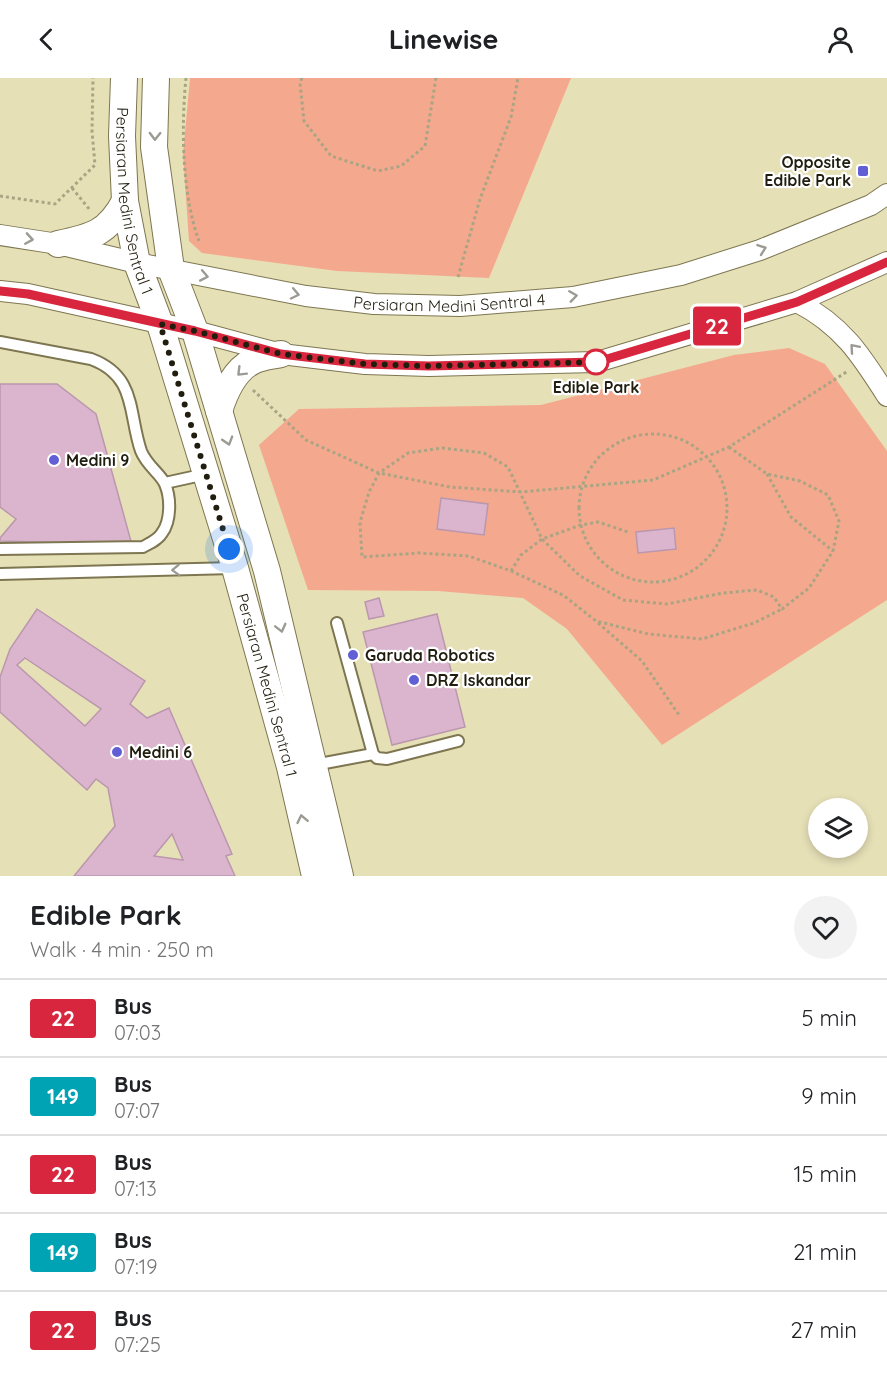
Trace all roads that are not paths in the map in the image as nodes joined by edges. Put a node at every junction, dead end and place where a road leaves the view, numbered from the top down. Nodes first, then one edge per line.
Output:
1 (124, 78) edge
2 (156, 78) edge
3 (887, 194) edge
4 (125, 201) junction
5 (0, 235) edge
6 (58, 244) junction
7 (137, 262) junction
8 (887, 262) edge
9 (171, 269) junction
10 (0, 291) edge
11 (797, 302) junction
12 (160, 324) junction
13 (195, 331) junction
14 (0, 342) edge
15 (281, 354) junction
16 (887, 396) edge
17 (219, 411) junction
18 (206, 474) junction
19 (165, 483) junction
20 (0, 549) edge
21 (235, 568) junction
22 (0, 574) edge
23 (337, 623) dead end
24 (458, 741) dead end
25 (373, 754) junction
26 (314, 765) junction
27 (315, 876) edge
28 (340, 876) edge

1 - 4 street, Persiaran Medini Sentral 1
2 -> 9 street, Persiaran Medini Sentral 1
9 -> 3 street, Persiaran Medini Sentral 4
4 - 6 street
4 - 7 street, Persiaran Medini Sentral 1
5 -> 6 street, Persiaran Medini Sentral 4
6 - 7 street, Persiaran Medini Sentral 4
7 - 9 street, Persiaran Medini Sentral 4
7 - 12 street, Persiaran Medini Sentral 1
8 - 11 street
9 - 13 street, Persiaran Medini Sentral 1
10 - 12 street
11 - 15 street
16 -> 11 street
12 - 13 street
12 - 18 street, Persiaran Medini Sentral 1
13 - 15 street
13 - 17 street, Persiaran Medini Sentral 1
14 - 19 lane
15 -> 17 street
17 -> 26 street, Persiaran Medini Sentral 1
18 - 19 lane
18 - 21 street, Persiaran Medini Sentral 1
19 - 20 lane
21 -> 22 lane
27 -> 21 street, Persiaran Medini Sentral 1
23 - 25 lane
24 - 25 lane
25 - 26 lane
26 - 28 street, Persiaran Medini Sentral 1

